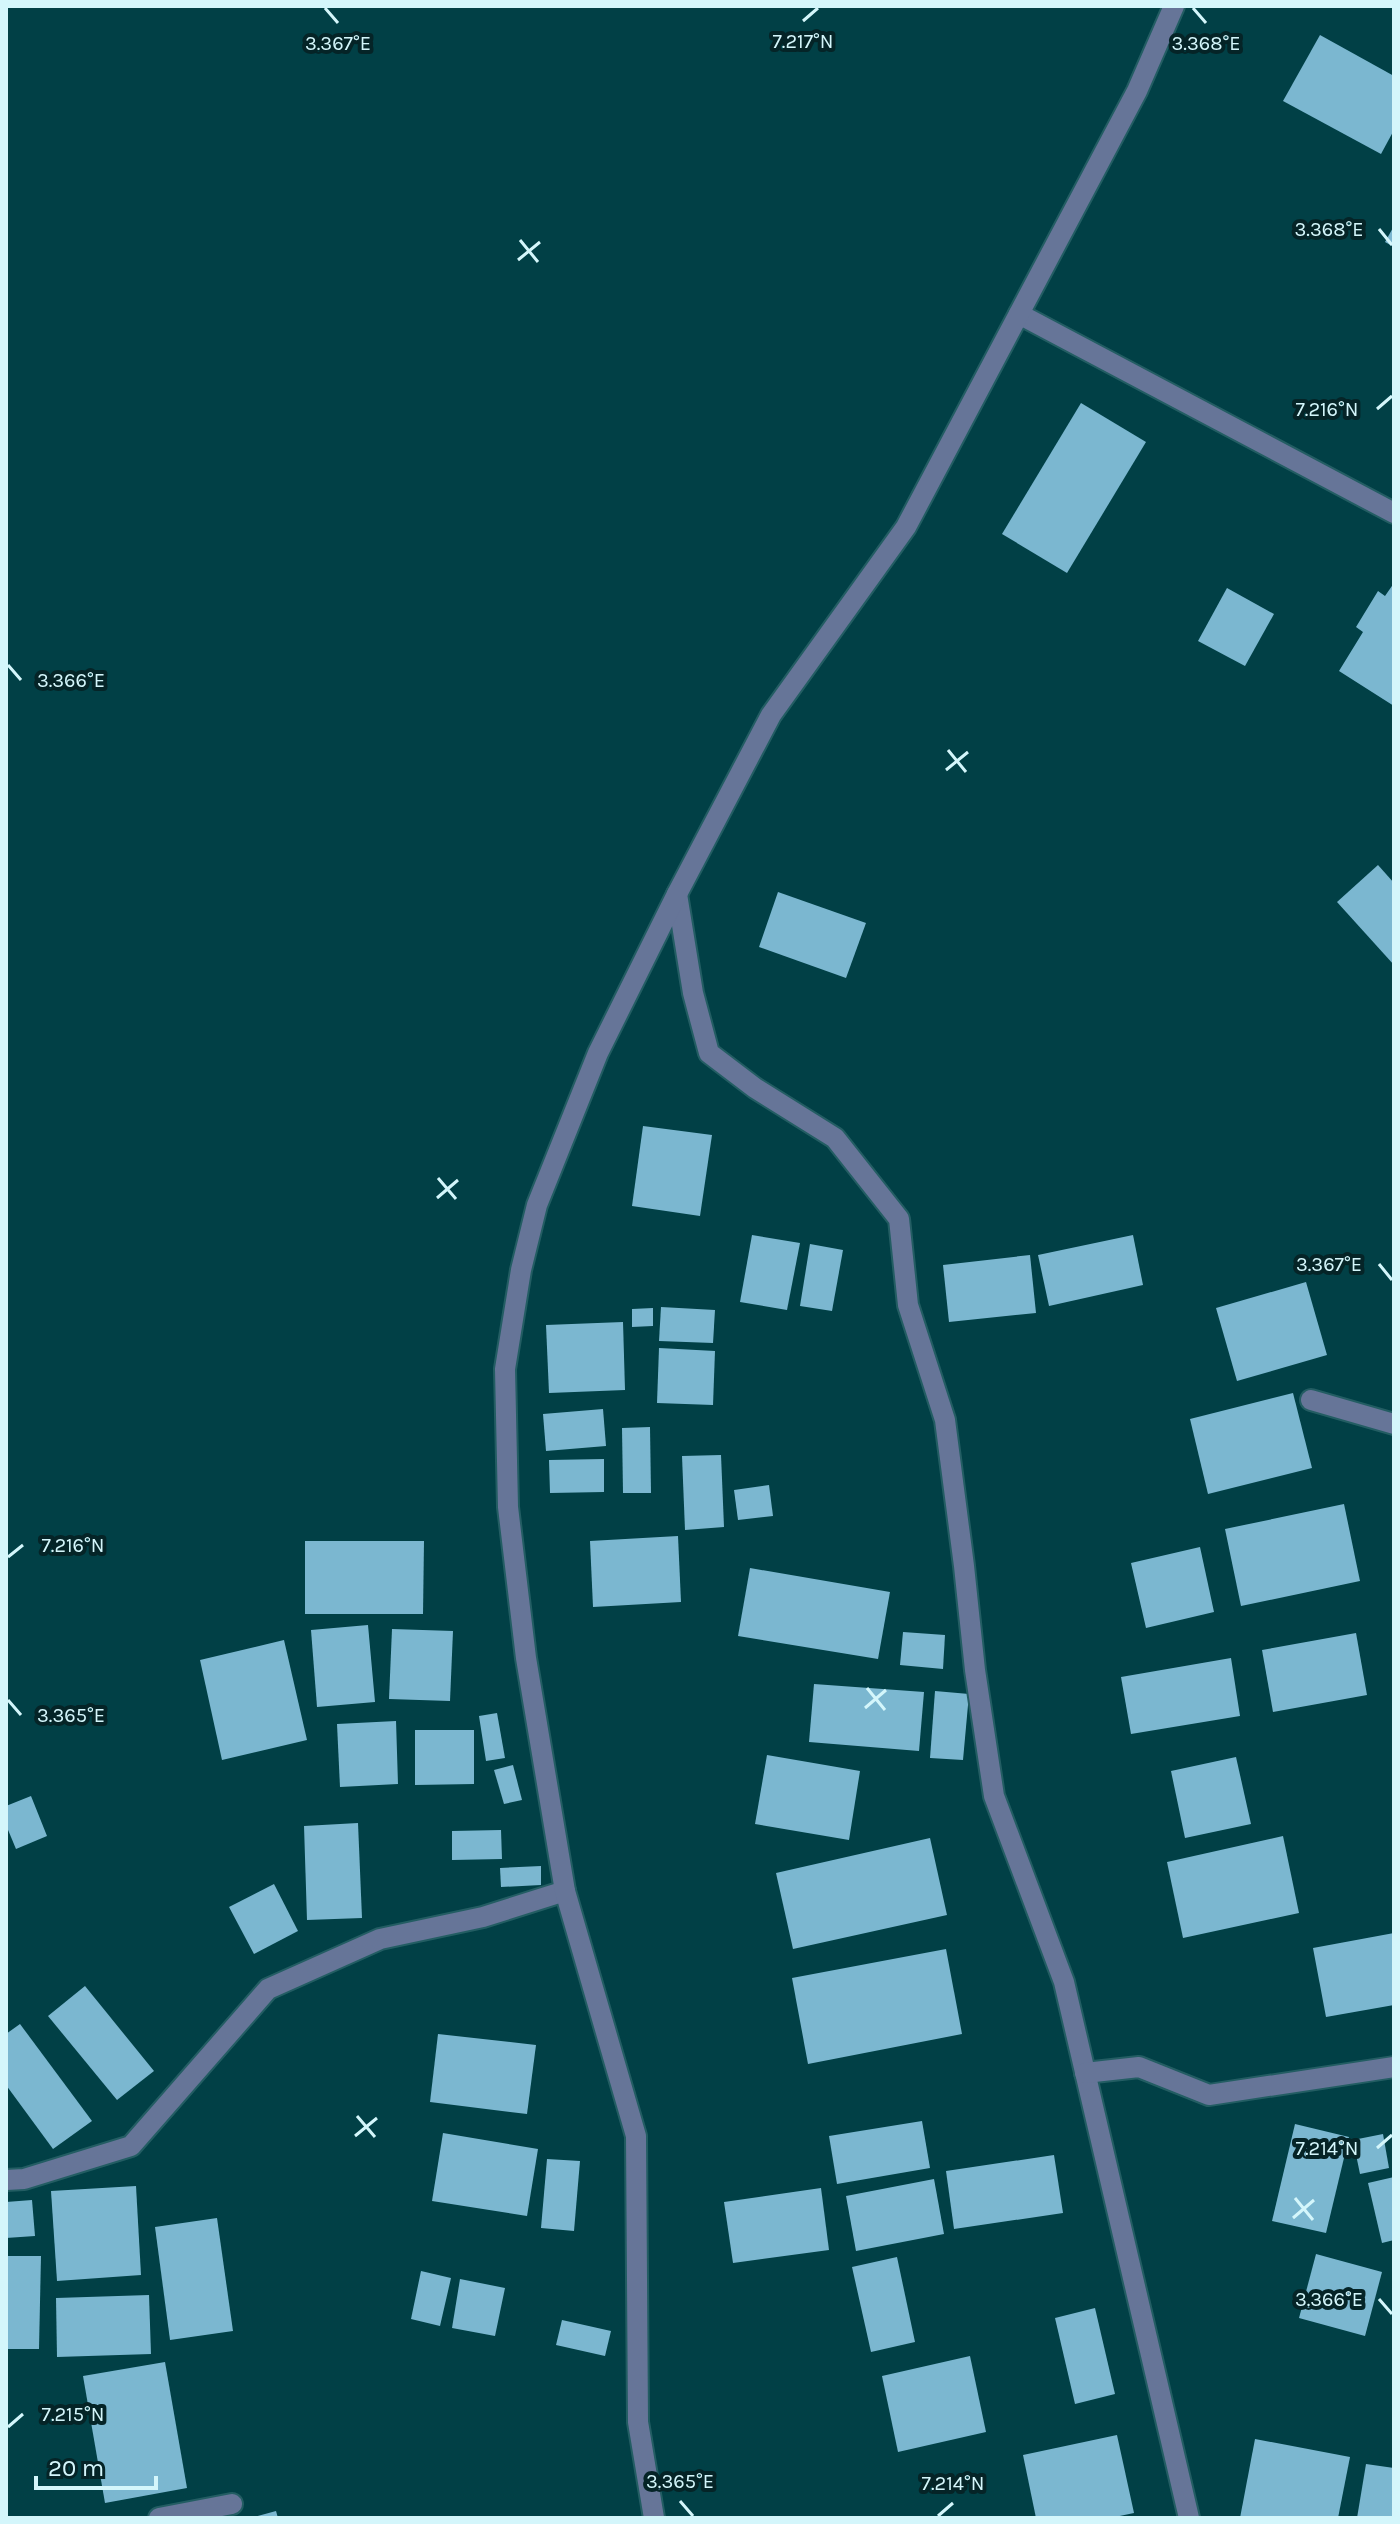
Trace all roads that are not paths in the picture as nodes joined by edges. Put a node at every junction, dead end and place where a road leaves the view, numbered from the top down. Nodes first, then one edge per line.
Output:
1 (1174, 6) edge
2 (1019, 314) junction
3 (1394, 513) edge
4 (677, 894) junction
5 (1311, 1400) dead end
6 (1394, 1424) edge
7 (565, 1891) junction
8 (1394, 2067) edge
9 (1085, 2073) junction
10 (6, 2180) edge
11 (232, 2504) dead end
12 (159, 2518) edge
13 (654, 2518) edge
14 (1189, 2518) edge

1 - 2 street
2 - 3 street
2 - 4 street
4 - 7 street
4 - 9 street
5 - 6 street
7 - 10 street
7 - 13 street
8 - 9 street
9 - 14 street
11 - 12 street

